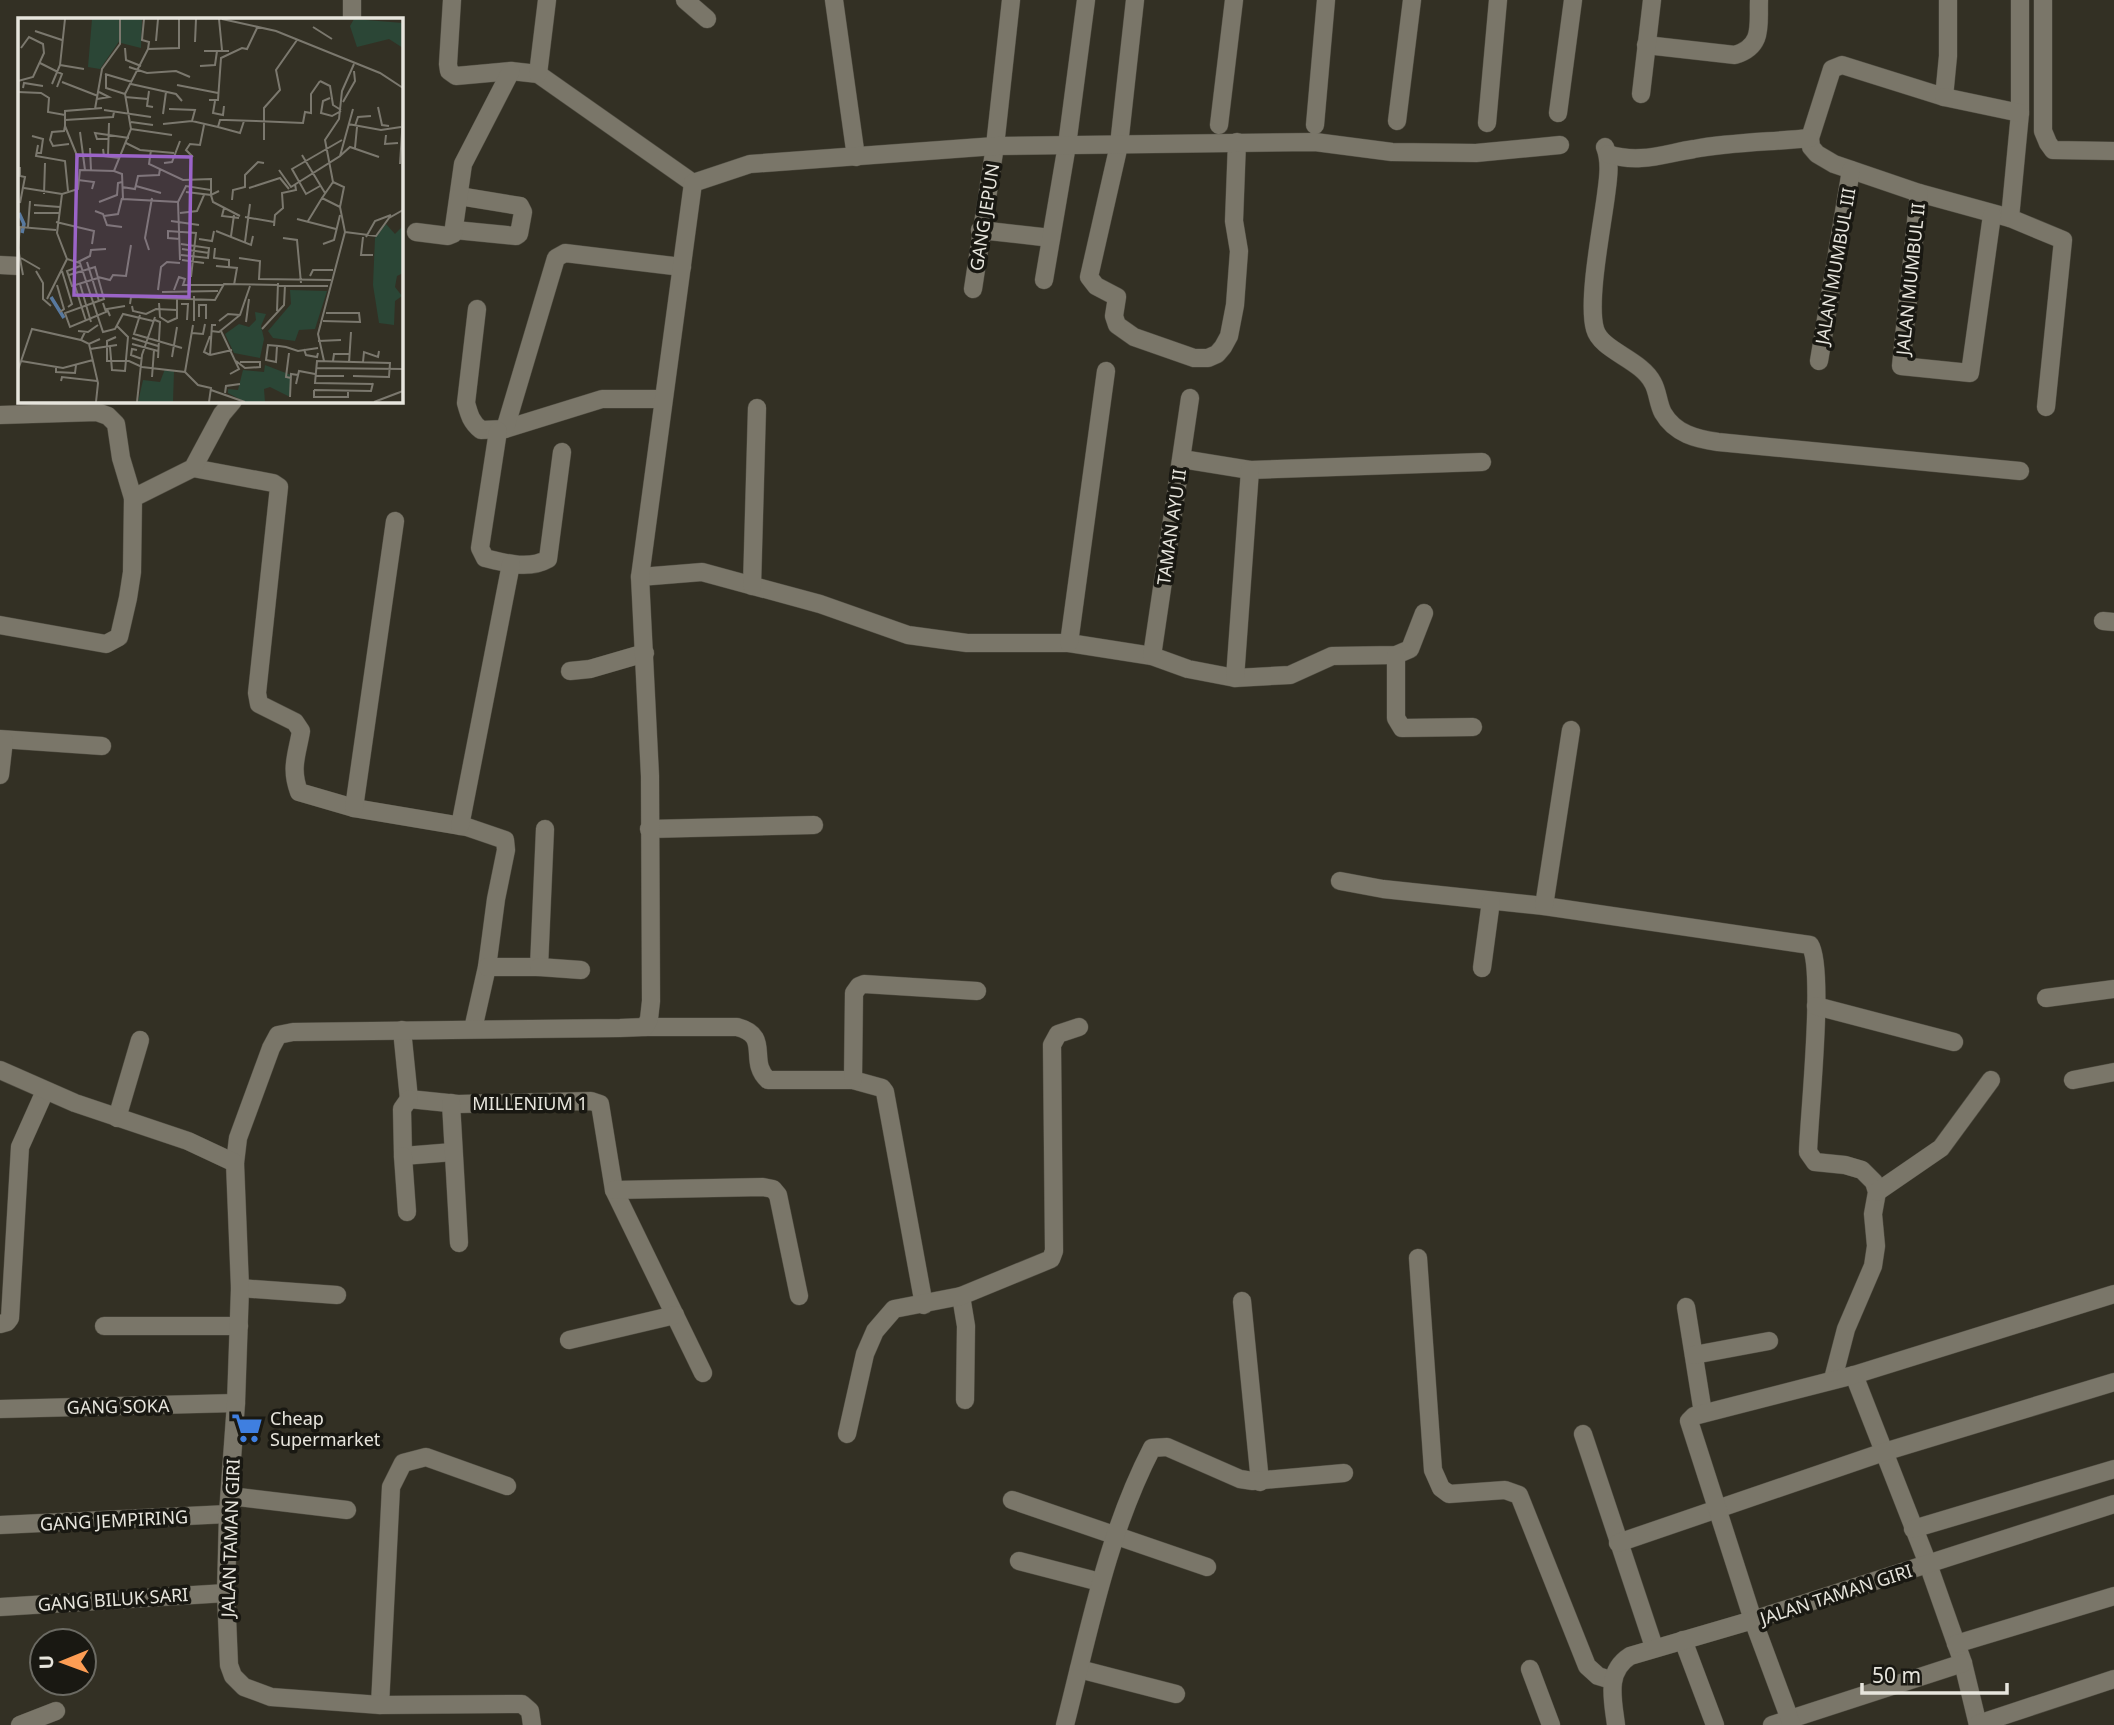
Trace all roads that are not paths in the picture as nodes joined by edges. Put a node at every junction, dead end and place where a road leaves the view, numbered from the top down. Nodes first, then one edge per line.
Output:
1 (352, 0) edge
2 (452, 0) edge
3 (547, 0) edge
4 (685, 0) edge
5 (834, 0) edge
6 (1012, 0) edge
7 (1086, 0) edge
8 (1135, 0) edge
9 (1234, 0) edge
10 (1326, 0) edge
11 (1412, 0) edge
12 (1498, 0) edge
13 (1573, 0) edge
14 (1652, 0) edge
15 (1759, 0) edge
16 (1948, 0) edge
17 (2020, 0) edge
18 (2043, 0) edge
19 (352, 18) edge
20 (706, 19) dead end
21 (1646, 45) junction
22 (511, 71) junction
23 (538, 74) junction
24 (1641, 94) dead end
25 (1944, 97) junction
26 (1558, 113) dead end
27 (2020, 113) junction
28 (1397, 121) dead end
29 (1487, 123) dead end
30 (1219, 125) dead end
31 (1315, 125) dead end
32 (1810, 138) junction
33 (1237, 142) junction
34 (1067, 145) junction
35 (1119, 145) junction
36 (1560, 145) dead end
37 (995, 146) junction
38 (2114, 151) edge
39 (856, 157) junction
40 (1851, 170) junction
41 (693, 183) junction
42 (1919, 193) junction
43 (459, 197) junction
44 (2001, 216) junction
45 (455, 230) junction
46 (980, 230) junction
47 (416, 232) dead end
48 (1051, 239) junction
49 (0, 265) edge
50 (18, 267) edge
51 (682, 267) junction
52 (1044, 280) dead end
53 (972, 289) dead end
54 (477, 309) dead end
55 (1819, 361) dead end
56 (1105, 371) dead end
57 (663, 398) junction
58 (1190, 398) dead end
59 (232, 402) edge
60 (2046, 407) dead end
61 (111, 408) edge
62 (757, 408) dead end
63 (0, 415) edge
64 (502, 430) junction
65 (562, 452) dead end
66 (1182, 459) junction
67 (1482, 462) dead end
68 (193, 468) junction
69 (1250, 470) junction
70 (2020, 471) dead end
71 (133, 498) junction
72 (395, 521) dead end
73 (511, 564) junction
74 (640, 577) junction
75 (752, 586) junction
76 (1424, 613) dead end
77 (0, 625) edge
78 (1069, 643) junction
79 (645, 653) junction
80 (1396, 654) junction
81 (1152, 656) junction
82 (570, 671) dead end
83 (1235, 678) junction
84 (1473, 727) dead end
85 (1571, 730) dead end
86 (2, 739) edge
87 (102, 746) dead end
88 (0, 775) edge
89 (354, 808) junction
90 (814, 825) dead end
91 (460, 826) junction
92 (545, 829) dead end
93 (649, 829) junction
94 (1340, 881) dead end
95 (1491, 901) junction
96 (1544, 906) junction
97 (487, 967) junction
98 (539, 967) junction
99 (1482, 968) dead end
100 (581, 970) dead end
101 (2114, 989) edge
102 (977, 991) dead end
103 (2046, 998) dead end
104 (1816, 1006) junction
105 (645, 1027) junction
106 (1079, 1027) dead end
107 (473, 1029) junction
108 (402, 1030) junction
109 (140, 1040) dead end
110 (1954, 1042) dead end
111 (0, 1070) edge
112 (2114, 1072) edge
113 (853, 1080) junction
114 (1991, 1080) dead end
115 (2073, 1080) dead end
116 (45, 1091) junction
117 (409, 1099) junction
118 (451, 1103) junction
119 (117, 1118) junction
120 (453, 1152) junction
121 (404, 1156) junction
122 (235, 1163) junction
123 (614, 1190) junction
124 (1877, 1192) junction
125 (407, 1212) dead end
126 (459, 1243) dead end
127 (7, 1248) edge
128 (1418, 1258) dead end
129 (240, 1288) junction
130 (2114, 1294) edge
131 (337, 1295) dead end
132 (799, 1296) dead end
133 (961, 1296) junction
134 (1242, 1301) dead end
135 (925, 1305) junction
136 (1686, 1307) dead end
137 (675, 1315) junction
138 (0, 1324) edge
139 (104, 1326) dead end
140 (239, 1326) junction
141 (569, 1340) dead end
142 (1769, 1341) dead end
143 (1694, 1355) junction
144 (703, 1373) dead end
145 (1854, 1375) junction
146 (1833, 1379) junction
147 (2114, 1382) edge
148 (965, 1400) dead end
149 (236, 1403) junction
150 (0, 1409) edge
151 (1703, 1413) junction
152 (847, 1434) dead end
153 (1583, 1434) dead end
154 (1884, 1452) junction
155 (2114, 1469) edge
156 (1344, 1473) dead end
157 (1260, 1482) junction
158 (507, 1486) dead end
159 (230, 1496) junction
160 (1012, 1500) dead end
161 (2114, 1504) edge
162 (1718, 1509) junction
163 (347, 1510) dead end
164 (228, 1514) junction
165 (0, 1525) edge
166 (1913, 1529) junction
167 (1115, 1535) junction
168 (1618, 1543) junction
169 (1019, 1560) dead end
170 (1928, 1564) junction
171 (1207, 1567) dead end
172 (1100, 1582) junction
173 (226, 1593) junction
174 (2114, 1596) edge
175 (0, 1607) edge
176 (1753, 1620) junction
177 (1683, 1640) junction
178 (1956, 1644) junction
179 (1654, 1647) junction
180 (1963, 1663) junction
181 (1079, 1669) junction
182 (1530, 1669) dead end
183 (2114, 1679) edge
184 (1611, 1680) junction
185 (1176, 1694) dead end
186 (380, 1706) junction
187 (56, 1710) dead end
188 (1791, 1722) edge
189 (1978, 1724) edge
190 (20, 1725) edge
191 (532, 1725) edge
192 (1065, 1725) edge
193 (1551, 1725) edge
194 (1616, 1725) edge
195 (1715, 1725) edge
196 (1772, 1725) edge

1 - 19 street
2 - 22 street
3 - 23 street
4 - 20 street
5 - 39 street
6 - 37 street, GANG JEPUN
7 - 34 street
8 - 35 street
9 - 30 street
10 - 31 street
11 - 28 street
12 - 29 street
13 - 26 street
14 - 21 street
15 - 21 street
16 - 25 street
17 - 27 street
18 - 38 street
21 - 24 street
22 - 23 street
22 - 43 street
23 - 41 street
25 - 27 street
25 - 32 street
27 - 44 street
32 - 40 street
32 - 70 street
33 - 35 street
33 - 35 street
33 - 36 street
34 - 35 street
34 - 37 street
34 - 48 street
37 - 39 street
37 - 46 street, GANG JEPUN
39 - 41 street
40 - 42 street
40 - 55 street, JALAN MUMBUL III
41 - 51 street
42 - 44 street
42 - 44 street, JALAN MUMBUL II
43 - 45 street
43 - 45 street
44 - 60 street
45 - 47 street
46 - 48 street
46 - 53 street, GANG JEPUN
48 - 52 street
49 - 50 street
51 - 57 street
51 - 64 street
54 - 64 street
56 - 78 street
57 - 64 street
57 - 74 street
58 - 66 street, TAMAN AYU II
59 - 68 street
61 - 63 street
61 - 71 street
62 - 75 street
64 - 73 street
65 - 73 street
66 - 69 street
66 - 81 street, TAMAN AYU II
67 - 69 street
68 - 71 street
68 - 89 street
69 - 83 street
71 - 77 street
72 - 89 street
73 - 91 street
74 - 75 street
74 - 79 street
75 - 78 street
76 - 80 street
78 - 81 street
79 - 82 street
79 - 93 street
80 - 83 street
80 - 84 street
81 - 83 street
85 - 96 street
86 - 87 street
86 - 88 street
89 - 91 street
90 - 93 street
91 - 97 street
92 - 98 street
93 - 105 street
94 - 95 street
95 - 96 street
95 - 99 street
96 - 104 street
97 - 98 street
97 - 107 street
98 - 100 street
101 - 103 street
102 - 113 street
104 - 110 street
104 - 124 street
105 - 107 street
105 - 113 street
106 - 133 street
107 - 108 street
108 - 117 street
108 - 122 street, JALAN TAMAN GIRI
109 - 119 street
111 - 116 street
112 - 115 street
113 - 135 street
114 - 124 street
116 - 119 street
116 - 127 street
117 - 118 street, MILLENIUM 1
117 - 121 street
118 - 120 street
118 - 123 street, MILLENIUM 1
119 - 122 street
120 - 121 street
120 - 126 street
121 - 125 street
122 - 129 street, JALAN TAMAN GIRI
123 - 132 street
123 - 137 street, MILLENIUM 1
124 - 146 street
127 - 138 street
128 - 184 street
129 - 131 street
129 - 140 street, JALAN TAMAN GIRI
130 - 145 street
133 - 135 street
133 - 148 street
134 - 157 street
135 - 152 street
136 - 143 street
137 - 141 street
137 - 144 street, MILLENIUM 1
139 - 140 street
140 - 149 street, JALAN TAMAN GIRI
142 - 143 street
143 - 151 street
145 - 146 street
145 - 154 street
146 - 151 street
147 - 154 street
149 - 150 street, GANG SOKA
149 - 159 street, JALAN TAMAN GIRI
151 - 162 street
153 - 168 street
154 - 162 street
154 - 166 street
155 - 166 street
156 - 157 street
157 - 167 street
158 - 186 street
159 - 163 street
159 - 164 street, JALAN TAMAN GIRI
160 - 167 street
161 - 170 street, JALAN TAMAN GIRI
162 - 168 street
162 - 176 street
164 - 165 street, GANG JEMPIRING
164 - 173 street, JALAN TAMAN GIRI
166 - 170 street
167 - 171 street
167 - 172 street
168 - 179 street
169 - 172 street
170 - 176 street, JALAN TAMAN GIRI
170 - 178 street
172 - 181 street
173 - 175 street, GANG BILUK SARI
173 - 186 street, JALAN TAMAN GIRI
174 - 178 street
176 - 177 street, JALAN TAMAN GIRI
176 - 188 street
177 - 179 street, JALAN TAMAN GIRI
177 - 195 street
178 - 180 street
179 - 184 street, JALAN TAMAN GIRI
180 - 188 street
180 - 189 street
181 - 185 street
181 - 192 street
182 - 193 street
183 - 189 street
184 - 194 street
186 - 191 street, JALAN TAMAN GIRI
187 - 190 street
188 - 196 street

